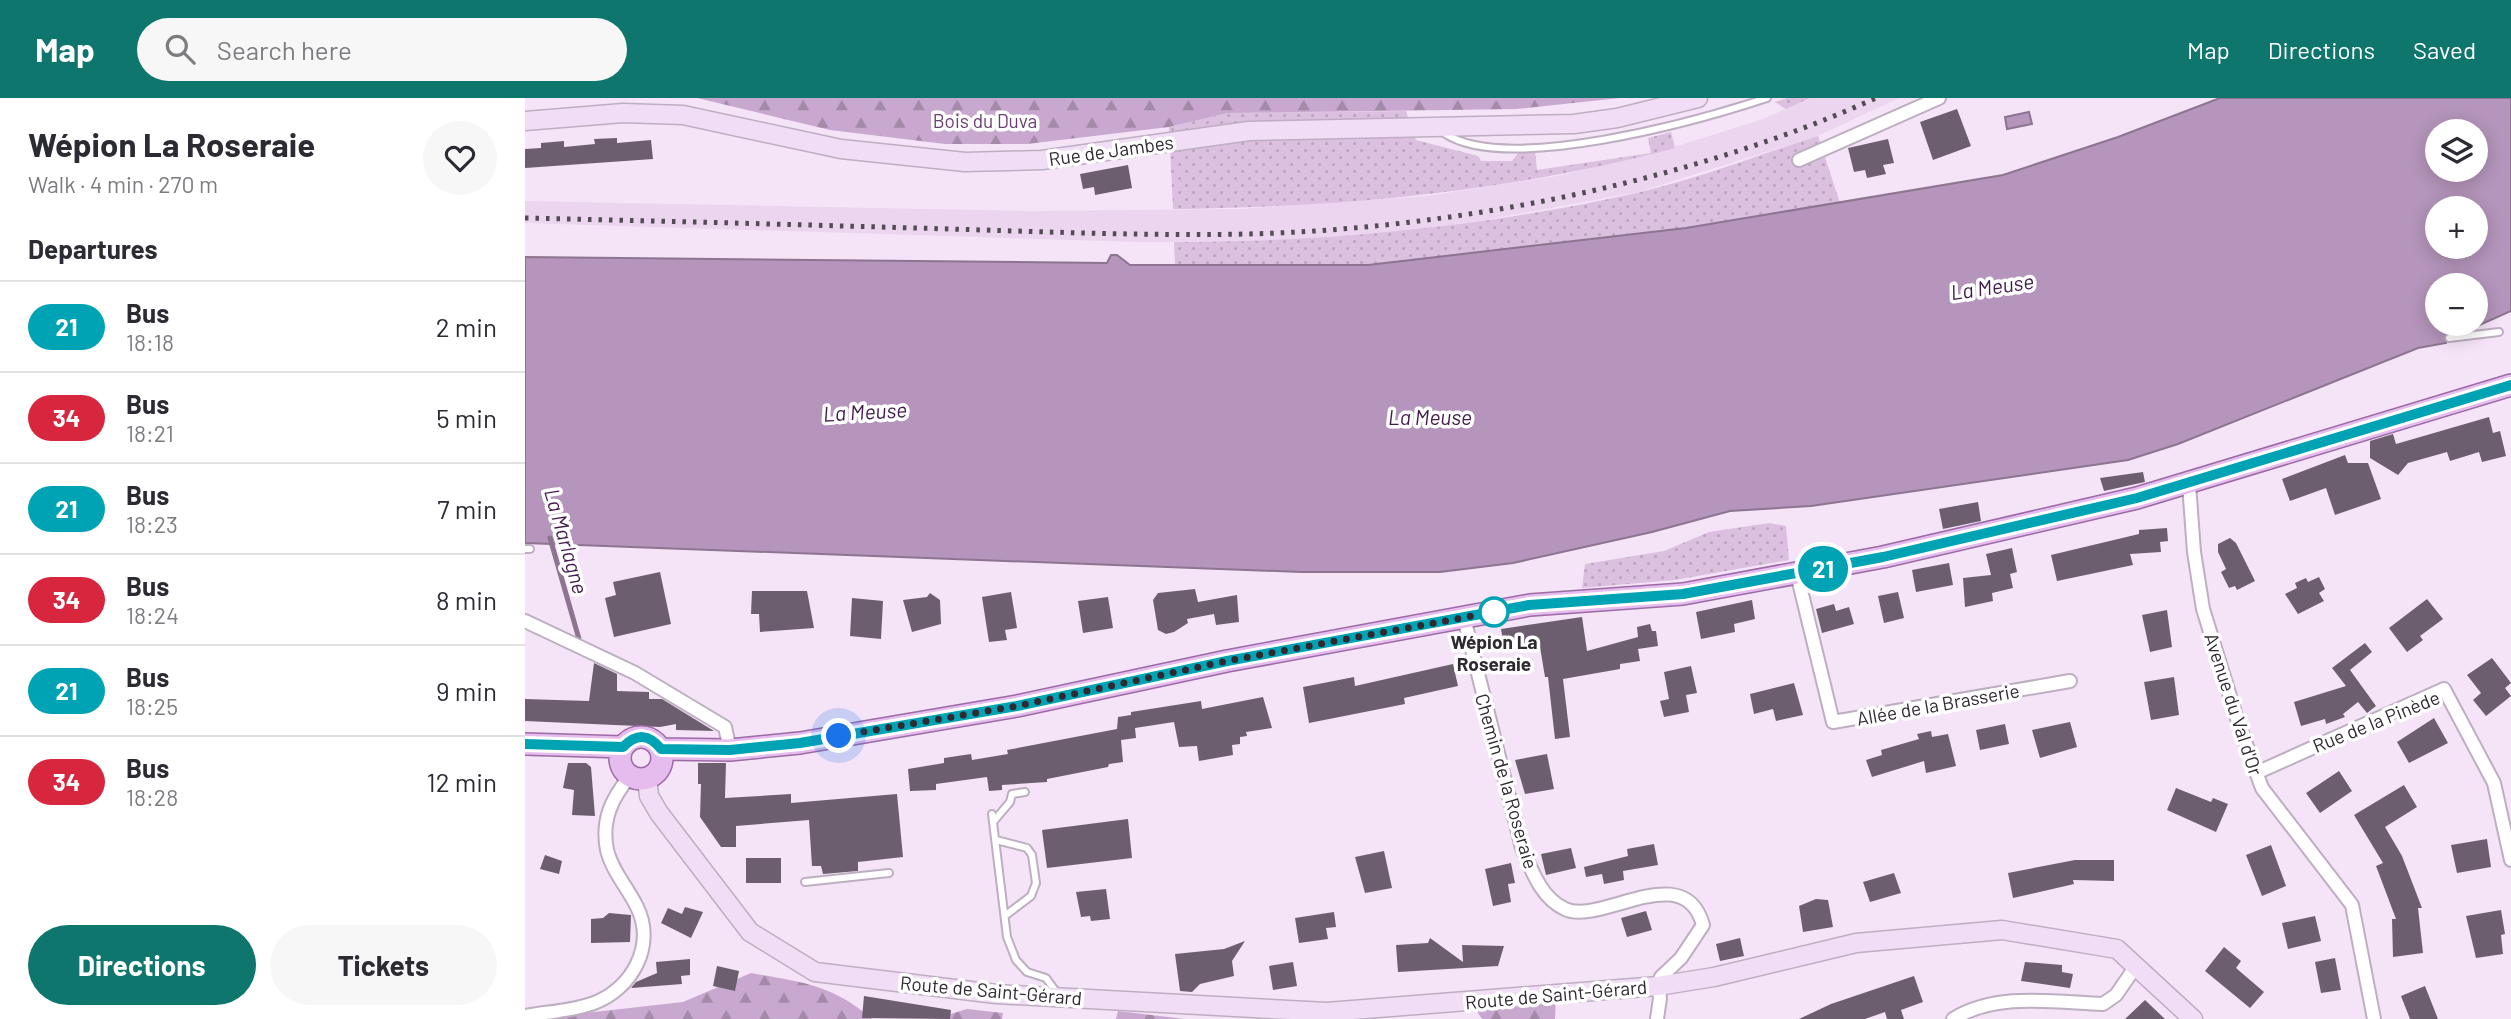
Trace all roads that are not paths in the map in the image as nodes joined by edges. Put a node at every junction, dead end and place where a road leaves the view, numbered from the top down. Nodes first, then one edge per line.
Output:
1 (1698, 98) edge
2 (1767, 98) edge
3 (1938, 98) edge
4 (525, 121) edge
5 (1436, 127) junction
6 (1799, 160) dead end
7 (2499, 332) dead end
8 (2449, 338) dead end
9 (2511, 385) edge
10 (2189, 484) junction
11 (1797, 574) junction
12 (1464, 618) junction
13 (525, 621) edge
14 (2070, 681) dead end
15 (525, 744) edge
16 (623, 747) junction
17 (661, 749) junction
18 (730, 750) junction
19 (2256, 773) junction
20 (638, 777) junction
21 (1025, 792) dead end
22 (996, 840) junction
23 (2511, 860) edge
24 (890, 873) dead end
25 (805, 882) dead end
26 (1006, 915) junction
27 (2136, 966) junction
28 (1658, 986) junction
29 (1061, 998) junction
30 (525, 1016) edge
31 (1657, 1019) edge
32 (1953, 1019) edge
33 (2193, 1019) edge
34 (2374, 1019) edge

1 - 5 main road, Rue de Jambes
2 - 5 lane
3 - 6 street
4 - 5 main road, Rue de Jambes
7 - 8 lane
9 - 10 main road
10 - 11 main road
10 - 19 street, Avenue du Val d'Or
11 - 12 main road
11 - 14 street, Allée de la Brasserie
12 - 18 main road
12 - 28 street, Chemin de la Roseraie
13 - 18 street
15 - 16 main road
16 - 17 main road
16 - 20 main road
17 - 18 main road
17 - 20 main road
19 - 23 street, Rue de la Pinède
19 - 34 street, Avenue du Val d'Or
20 - 29 main road, Route de Saint-Gérard
20 - 30 street
21 - 22 lane
22 - 26 lane
22 - 26 lane
24 - 25 lane
26 - 29 lane
27 - 28 main road, Route de Saint-Gérard
27 - 32 street
27 - 33 main road, Route de Saint-Gérard
28 - 29 main road, Route de Saint-Gérard
28 - 31 street

